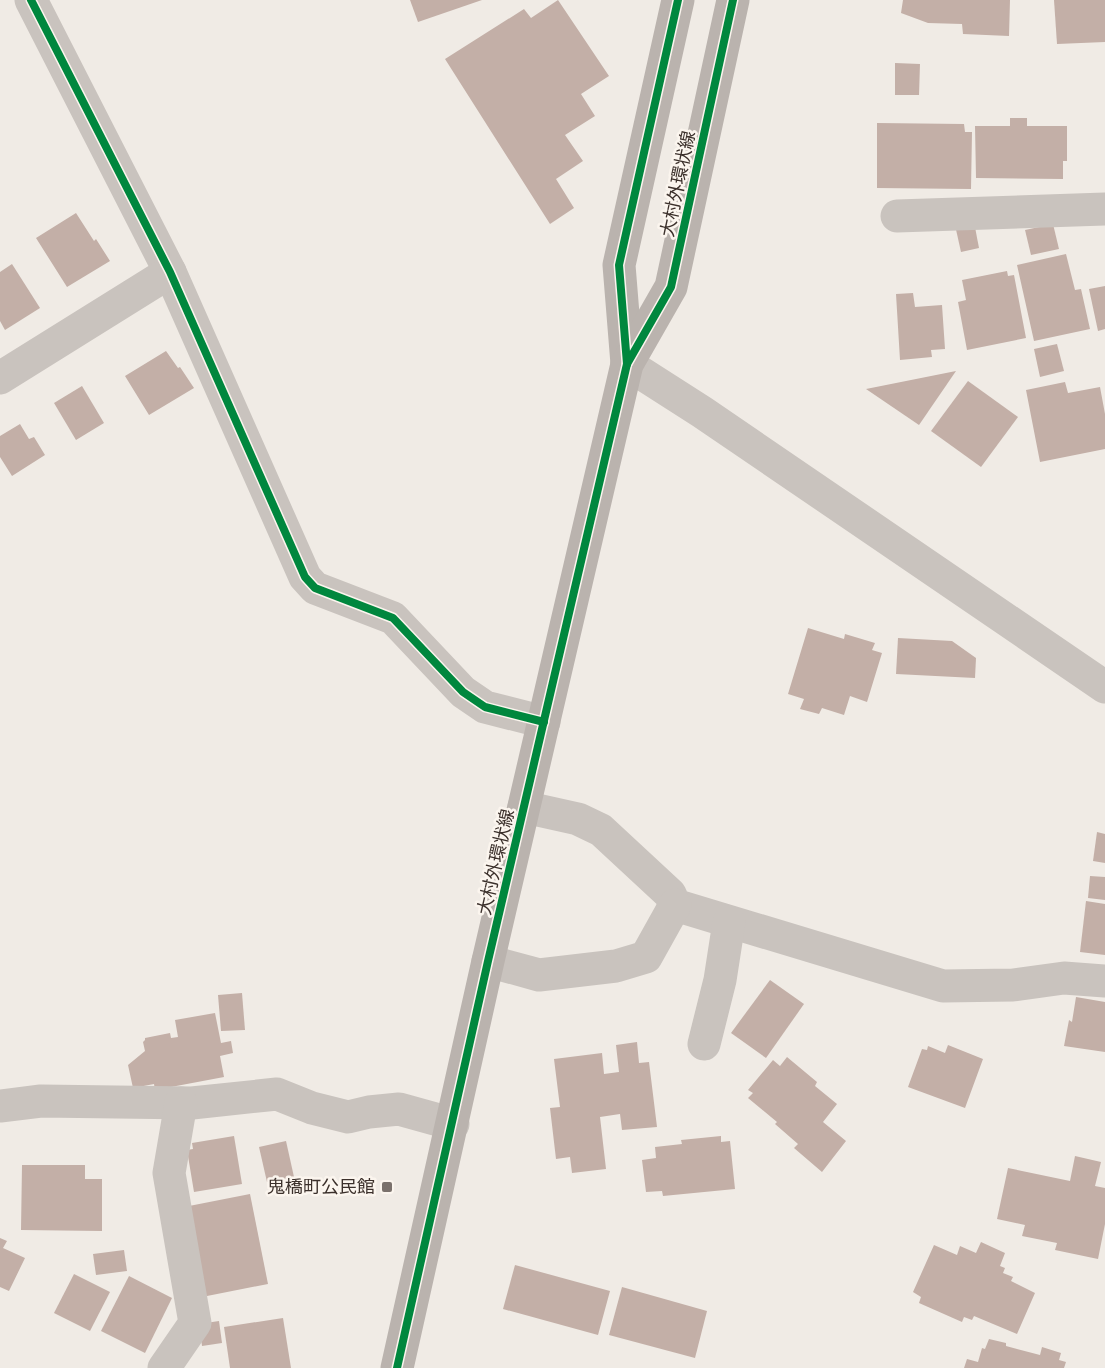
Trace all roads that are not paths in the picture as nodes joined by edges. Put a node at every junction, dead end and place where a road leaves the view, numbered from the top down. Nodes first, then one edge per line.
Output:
1 (31, 0) edge
2 (678, 0) edge
3 (733, 0) edge
4 (1105, 209) edge
5 (897, 216) dead end
6 (170, 272) junction
7 (627, 364) junction
8 (0, 378) edge
9 (1105, 687) edge
10 (544, 722) junction
11 (524, 807) junction
12 (675, 905) junction
13 (729, 922) junction
14 (488, 962) junction
15 (1105, 981) edge
16 (704, 1044) dead end
17 (181, 1103) junction
18 (0, 1106) edge
19 (453, 1124) junction
20 (164, 1368) edge
21 (397, 1368) edge

1 - 6 street
2 - 7 main road, 大村外環状線
3 - 7 main road, 大村外環状線
4 - 5 street
6 - 8 street
6 - 10 street
7 - 9 street
7 - 10 main road, 大村外環状線
10 - 11 main road, 大村外環状線
11 - 12 street
11 - 14 main road, 大村外環状線
12 - 13 street
12 - 14 street
13 - 15 street
13 - 16 street
14 - 19 main road, 大村外環状線
17 - 18 street
17 - 19 street
17 - 20 street
19 - 21 main road, 大村外環状線

